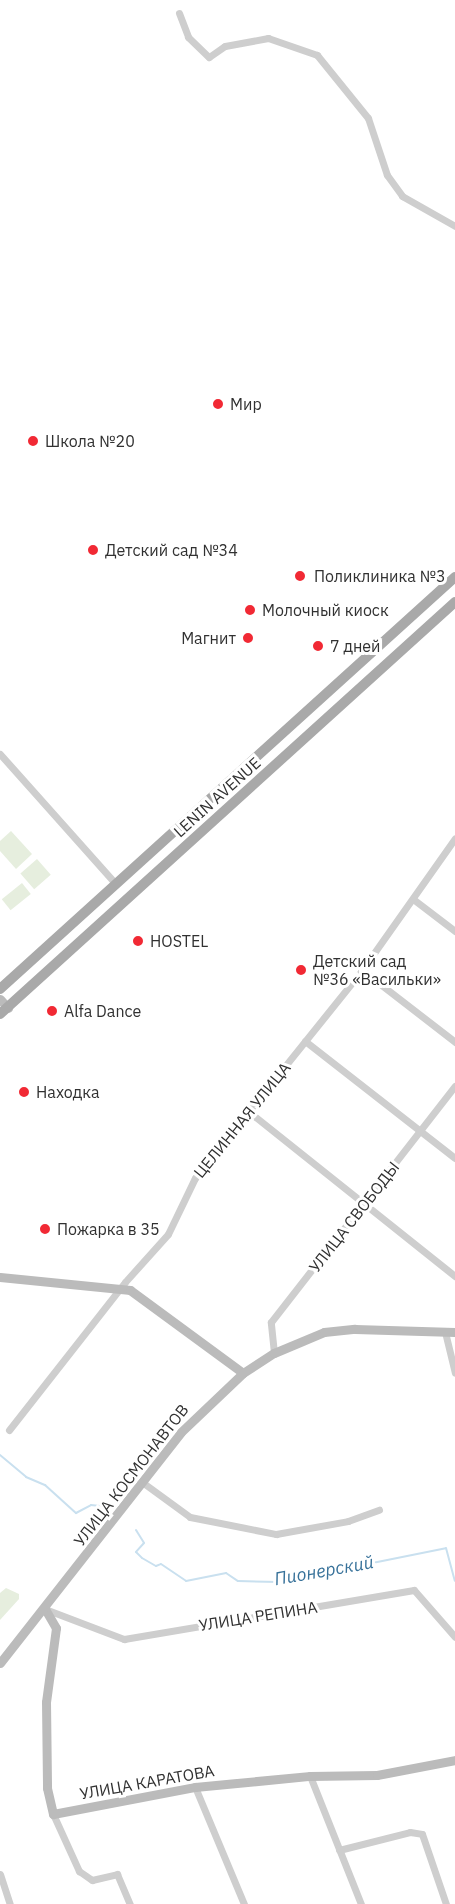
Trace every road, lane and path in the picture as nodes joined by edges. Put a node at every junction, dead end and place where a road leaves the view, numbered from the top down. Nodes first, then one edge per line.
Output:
1 (178, 13) dead end
2 (455, 226) edge
3 (455, 577) edge
4 (455, 602) edge
5 (0, 754) edge
6 (252, 761) junction
7 (265, 774) junction
8 (455, 838) edge
9 (116, 884) junction
10 (412, 899) junction
11 (455, 932) edge
12 (362, 970) junction
13 (0, 989) edge
14 (3, 1007) edge
15 (305, 1041) junction
16 (455, 1042) edge
17 (455, 1086) edge
18 (248, 1111) junction
19 (420, 1130) junction
20 (455, 1158) edge
21 (365, 1204) junction
22 (455, 1276) edge
23 (0, 1277) edge
24 (120, 1288) junction
25 (445, 1332) junction
26 (455, 1332) edge
27 (274, 1353) junction
28 (243, 1373) junction
29 (455, 1373) edge
30 (9, 1430) dead end
31 (142, 1482) junction
32 (379, 1510) dead end
33 (45, 1609) junction
34 (455, 1637) edge
35 (0, 1663) edge
36 (455, 1760) edge
37 (310, 1776) junction
38 (195, 1786) junction
39 (53, 1814) junction
40 (339, 1850) junction
41 (0, 1874) edge
42 (10, 1904) edge
43 (130, 1904) edge
44 (243, 1904) edge
45 (361, 1904) edge
46 (446, 1904) edge

1 - 2 street
3 - 6 main road, LENIN AVENUE
4 - 7 main road, LENIN AVENUE
5 - 9 street
6 - 7 main road
6 - 9 main road, LENIN AVENUE
7 - 14 main road, LENIN AVENUE
8 - 10 street, ЦЕЛИННАЯ УЛИЦА
9 - 13 main road, LENIN AVENUE
10 - 11 street
10 - 12 street, ЦЕЛИННАЯ УЛИЦА
12 - 15 street, ЦЕЛИННАЯ УЛИЦА
12 - 16 street
15 - 18 street, ЦЕЛИННАЯ УЛИЦА
15 - 19 street
17 - 19 street, УЛИЦА СВОБОДЫ
18 - 21 street
18 - 24 street, ЦЕЛИННАЯ УЛИЦА
19 - 20 street
19 - 21 street, УЛИЦА СВОБОДЫ
21 - 22 street
21 - 27 street, УЛИЦА СВОБОДЫ
23 - 24 street
24 - 28 street
24 - 30 street, ЦЕЛИННАЯ УЛИЦА
25 - 26 street, УЛИЦА КОСМОНАВТОВ
25 - 27 street, УЛИЦА КОСМОНАВТОВ
25 - 29 street
27 - 28 street, УЛИЦА КОСМОНАВТОВ
28 - 31 street, УЛИЦА КОСМОНАВТОВ
31 - 32 street
31 - 33 street, УЛИЦА КОСМОНАВТОВ
33 - 34 street, УЛИЦА РЕПИНА
33 - 35 street, УЛИЦА КОСМОНАВТОВ
33 - 39 street
36 - 37 street, УЛИЦА КАРАТОВА
37 - 38 street, УЛИЦА КАРАТОВА
37 - 40 street
38 - 39 street, УЛИЦА КАРАТОВА
38 - 44 street
39 - 43 street
40 - 45 street
40 - 46 street
41 - 42 street

